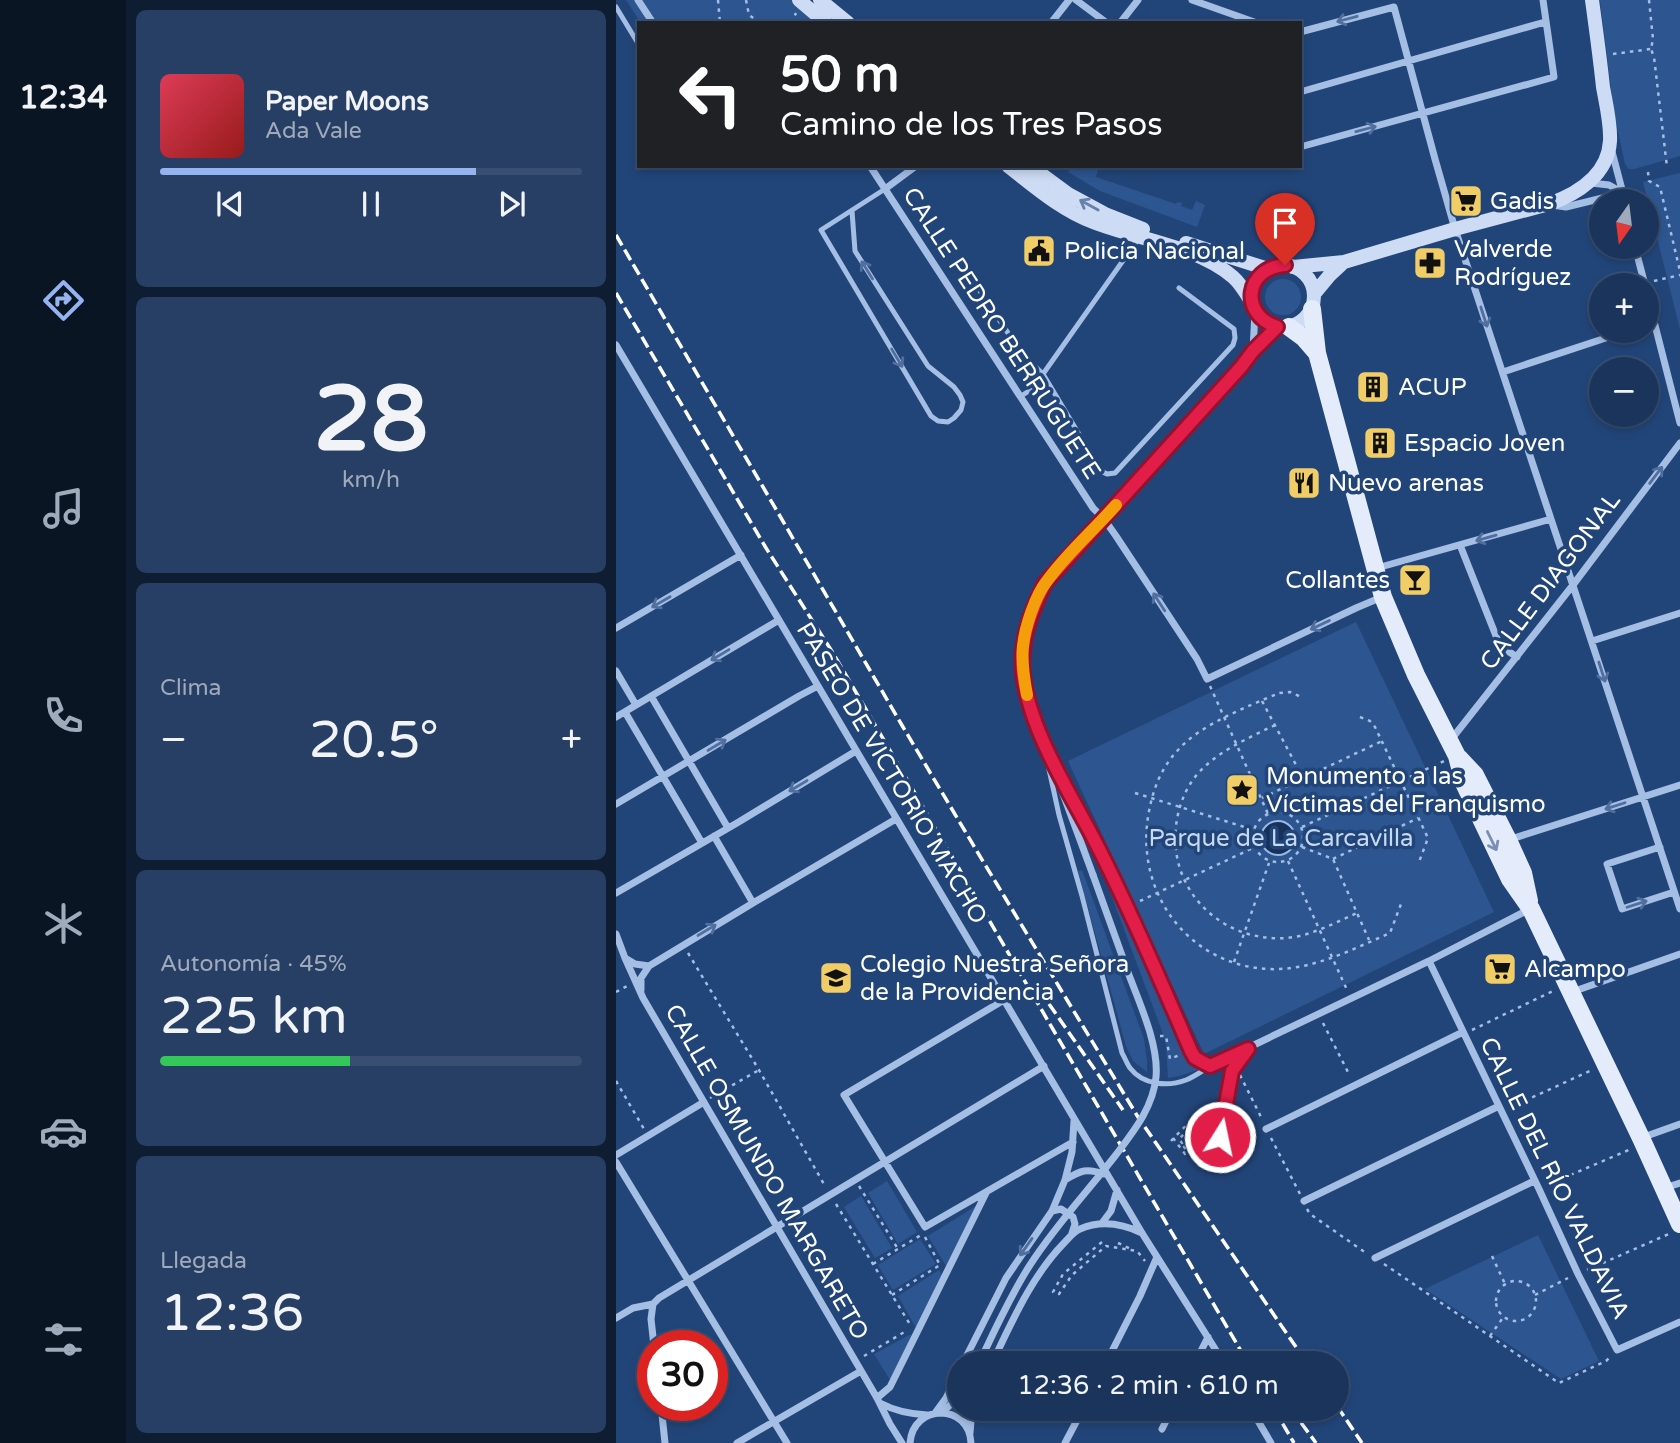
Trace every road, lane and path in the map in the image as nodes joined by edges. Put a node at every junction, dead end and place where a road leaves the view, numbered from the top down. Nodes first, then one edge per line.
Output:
1 (638, 0) edge
2 (718, 0) edge
3 (746, 0) edge
4 (799, 0) edge
5 (809, 0) edge
6 (820, 0) edge
7 (1069, 0) edge
8 (1076, 0) edge
9 (1139, 0) edge
10 (1192, 0) edge
11 (1543, 0) edge
12 (1592, 0) edge
13 (1649, 0) edge
14 (616, 7) edge
15 (652, 21) edge
16 (720, 21) edge
17 (758, 21) edge
18 (824, 21) edge
19 (834, 21) edge
20 (846, 21) edge
21 (1053, 21) edge
22 (1104, 21) edge
23 (1123, 21) edge
24 (1250, 21) edge
25 (1545, 22) junction
26 (1302, 31) edge
27 (637, 42) edge
28 (1651, 50) junction
29 (1600, 56) junction
30 (1409, 62) junction
31 (1302, 91) edge
32 (1422, 113) junction
33 (1610, 142) junction
34 (1302, 146) edge
35 (1667, 167) dead end
36 (871, 168) edge
37 (913, 168) edge
38 (1011, 168) edge
39 (1033, 168) edge
40 (1648, 172) dead end
41 (1589, 183) junction
42 (885, 189) junction
43 (1613, 189) edge
44 (1622, 189) edge
45 (1589, 203) edge
46 (1549, 204) junction
47 (852, 211) junction
48 (1455, 229) junction
49 (1142, 233) junction
50 (1678, 255) edge
51 (1344, 262) junction
52 (1293, 267) junction
53 (1268, 269) junction
54 (965, 270) dead end
55 (1680, 273) edge
56 (1659, 280) edge
57 (1179, 288) dead end
58 (1313, 301) junction
59 (1253, 307) junction
60 (1283, 327) junction
61 (1591, 343) edge
62 (1656, 343) edge
63 (616, 345) edge
64 (1253, 351) junction
65 (1317, 353) junction
66 (1503, 372) junction
67 (1044, 374) junction
68 (1021, 396) junction
69 (1680, 423) edge
70 (1680, 443) edge
71 (1104, 519) junction
72 (1551, 519) junction
73 (1460, 545) junction
74 (741, 555) junction
75 (1375, 569) junction
76 (1573, 585) junction
77 (1383, 597) junction
78 (1680, 613) edge
79 (779, 620) junction
80 (616, 628) edge
81 (1592, 642) junction
82 (1517, 657) junction
83 (616, 671) edge
84 (1207, 679) junction
85 (818, 686) junction
86 (1299, 695) dead end
87 (651, 696) junction
88 (1262, 701) junction
89 (636, 705) junction
90 (625, 712) junction
91 (616, 717) edge
92 (1225, 718) junction
93 (1360, 718) dead end
94 (1275, 725) junction
95 (1382, 741) junction
96 (1043, 742) junction
97 (1237, 745) junction
98 (1453, 749) junction
99 (856, 751) junction
100 (689, 762) junction
101 (664, 776) junction
102 (1303, 779) junction
103 (1401, 782) junction
104 (1680, 785) edge
105 (1135, 793) dead end
106 (1643, 797) junction
107 (1152, 798) junction
108 (1261, 798) junction
109 (616, 804) edge
110 (1179, 807) junction
111 (1268, 814) junction
112 (1418, 818) junction
113 (897, 819) junction
114 (1302, 827) junction
115 (728, 828) junction
116 (1254, 830) junction
117 (714, 836) junction
118 (1508, 840) junction
119 (702, 843) junction
120 (1255, 847) junction
121 (1302, 847) junction
122 (1660, 848) junction
123 (1333, 859) junction
124 (1270, 861) junction
125 (1288, 861) junction
126 (1419, 862) dead end
127 (1184, 880) junction
128 (1674, 892) junction
129 (616, 893) edge
130 (1157, 893) junction
131 (1140, 901) dead end
132 (752, 903) junction
133 (1401, 904) dead end
134 (1531, 909) junction
135 (1680, 909) edge
136 (1357, 913) junction
137 (1320, 929) junction
138 (1244, 932) junction
139 (616, 934) edge
140 (1370, 941) junction
141 (683, 945) junction
142 (1680, 954) edge
143 (1333, 956) junction
144 (625, 958) junction
145 (1429, 961) junction
146 (1234, 962) junction
147 (649, 966) junction
148 (635, 982) junction
149 (1569, 989) junction
150 (616, 992) edge
151 (643, 998) junction
152 (1351, 998) junction
153 (1004, 1000) junction
154 (1318, 1014) junction
155 (1464, 1033) junction
156 (1150, 1037) junction
157 (1248, 1049) junction
158 (1191, 1051) junction
159 (1605, 1064) junction
160 (1236, 1065) junction
161 (1044, 1066) junction
162 (1210, 1066) junction
163 (759, 1070) junction
164 (616, 1081) edge
165 (1355, 1085) junction
166 (704, 1102) junction
167 (1500, 1109) junction
168 (1073, 1117) junction
169 (1680, 1124) edge
170 (1266, 1129) junction
171 (648, 1135) junction
172 (1643, 1141) junction
173 (1073, 1142) junction
174 (1188, 1152) junction
175 (1210, 1152) junction
176 (616, 1155) edge
177 (616, 1162) edge
178 (886, 1163) junction
179 (1200, 1164) dead end
180 (1108, 1175) junction
181 (856, 1180) junction
182 (1065, 1180) junction
183 (1534, 1181) junction
184 (1672, 1186) edge
185 (1539, 1189) junction
186 (1117, 1190) junction
187 (987, 1192) junction
188 (831, 1196) junction
189 (1304, 1202) junction
190 (1052, 1211) junction
191 (1102, 1223) junction
192 (1680, 1226) edge
193 (778, 1228) junction
194 (1072, 1234) junction
195 (1142, 1234) junction
196 (1102, 1242) dead end
197 (1118, 1243) dead end
198 (898, 1249) junction
199 (1137, 1251) junction
200 (1492, 1256) dead end
201 (1157, 1257) junction
202 (1375, 1258) junction
203 (873, 1264) junction
204 (1153, 1269) junction
205 (1578, 1274) junction
206 (688, 1282) junction
207 (1505, 1284) junction
208 (892, 1295) junction
209 (1535, 1295) junction
210 (653, 1304) junction
211 (616, 1318) edge
212 (1503, 1318) junction
213 (1680, 1322) edge
214 (652, 1330) edge
215 (1490, 1336) junction
216 (1208, 1337) junction
217 (1617, 1350) junction
218 (969, 1351) edge
219 (985, 1351) edge
220 (998, 1351) edge
221 (1112, 1351) edge
222 (1201, 1351) edge
223 (1217, 1351) edge
224 (855, 1361) junction
225 (861, 1371) junction
226 (947, 1396) edge
227 (879, 1401) junction
228 (947, 1404) edge
229 (935, 1413) junction
230 (663, 1421) edge
231 (972, 1421) edge
232 (1077, 1421) edge
233 (1167, 1421) edge
234 (1258, 1421) edge
235 (774, 1422) junction
236 (964, 1423) joint
237 (1163, 1429) dead end
238 (971, 1439) edge
239 (665, 1443) edge
240 (737, 1443) edge
241 (787, 1443) edge
242 (902, 1443) edge
243 (910, 1443) edge
244 (1065, 1443) edge
245 (1271, 1443) edge

1 - 15 street
2 - 16 path
3 - 17 path
4 - 18 main road
5 - 19 main road
6 - 20 main road
7 - 21 street
8 - 22 street
9 - 23 street
10 - 24 street
11 - 25 street
12 - 29 main road
13 - 28 path
14 - 27 lane
25 - 30 street
25 - 32 street
30 -> 26 street
28 - 29 path
28 - 35 path
29 - 33 main road
30 - 31 street
30 - 32 street
34 -> 32 street
32 - 48 street
33 - 41 main road
33 - 44 street
36 - 42 street, CALLE PEDRO BERRUGUETE
37 - 42 street
38 - 49 main road
49 -> 39 main road
40 - 50 path
41 - 43 street
41 - 46 main road
42 - 47 lane
42 - 68 street, CALLE PEDRO BERRUGUETE
45 - 46 street
46 - 48 main road
47 -> 47 lane
48 - 51 main road
48 -> 66 street
49 - 53 main road
49 - 59 main road
49 - 67 lane
50 - 55 path
51 - 52 main road
51 - 58 main road
52 - 53 main road
52 - 58 main road
53 - 59 main road
54 - 67 lane
55 - 56 path
57 - 67 lane
58 - 60 main road
58 - 65 main road
59 - 60 main road
59 - 64 street
60 - 64 street
60 - 65 main road
61 - 66 street
62 - 69 street
63 - 74 street, PASEO DE VICTORIO MACHO
64 - 71 street
65 - 75 main road
66 - 72 street
67 - 68 lane
68 - 71 street, CALLE PEDRO BERRUGUETE
76 -> 70 street, CALLE DIAGONAL
84 -> 71 street, CALLE PEDRO BERRUGUETE
71 - 96 street
72 -> 73 street
72 - 76 street
73 - 75 street
73 - 82 street
74 - 79 street, PASEO DE VICTORIO MACHO
74 -> 80 street
75 - 77 main road
76 - 81 street
76 - 82 street, CALLE DIAGONAL
77 -> 84 street
77 - 98 main road
78 - 81 street
79 - 85 street, PASEO DE VICTORIO MACHO
79 -> 87 street
81 -> 106 street
82 - 98 street, CALLE DIAGONAL
83 - 89 street
84 - 92 path
85 - 99 street, PASEO DE VICTORIO MACHO
100 -> 85 street
86 - 88 path
87 - 89 street
87 - 100 street
88 - 92 path
88 - 94 path
89 - 90 street
90 - 91 street
90 - 101 street
92 - 97 path
92 - 107 path
93 - 95 path
94 - 97 path
94 - 102 path
95 - 102 path
95 - 103 path
96 - 156 street, bridge
96 - 158 lane
96 - 162 lane
97 - 108 path
97 - 110 path
98 - 103 path
98 - 118 main road
98 -> 134 main road
99 - 113 street, PASEO DE VICTORIO MACHO
99 -> 115 street
100 - 101 street
100 - 115 street
101 - 109 street
101 - 119 street
102 - 108 path
103 - 112 path
103 - 114 path
104 - 106 street
105 - 107 path
106 -> 118 street
106 - 122 street
107 - 110 path
107 - 130 path
108 - 111 path
110 - 116 path
110 - 127 path
111 - 114 path
111 - 116 path
112 - 123 path
112 - 126 path
113 - 132 street
113 - 153 street, PASEO DE VICTORIO MACHO
114 - 121 path
115 - 117 street
116 - 120 path
117 - 119 street
117 - 132 street
118 - 134 main road
119 - 129 street
120 - 124 path
120 - 127 path
121 - 123 path
121 - 125 path
122 - 128 street
122 -> 128 street
123 - 136 path
124 - 125 path
124 - 138 path
125 - 137 path
127 - 130 path
127 - 138 path
128 - 135 street
130 - 131 path
130 - 146 path
141 -> 132 street
133 - 140 path
134 - 145 street
134 - 149 main road
136 - 137 path
136 - 140 path
137 - 138 path
137 - 143 path
138 - 146 path
139 - 144 street, CALLE OSMUNDO MARGARETO
140 - 143 path
141 - 147 street
141 - 163 path
142 - 149 street
143 - 146 path
143 - 152 path
144 - 147 street
144 - 148 street, CALLE OSMUNDO MARGARETO
145 - 152 street
145 - 155 street, CALLE DEL RÍO VALDAVIA
147 - 151 street
148 - 150 path
148 - 151 street, CALLE OSMUNDO MARGARETO
149 - 155 path
149 - 159 main road
151 - 166 street, CALLE OSMUNDO MARGARETO
152 - 154 street
153 - 161 street, PASEO DE VICTORIO MACHO
153 - 178 street
154 - 157 street
154 - 165 path
155 - 165 street
155 - 167 street, CALLE DEL RÍO VALDAVIA
156 - 158 path
156 - 219 street, bridge
157 - 160 street
157 - 162 street
158 - 162 lane
159 - 167 path
159 - 172 main road
160 - 170 path
160 - 175 street
161 - 168 street, PASEO DE VICTORIO MACHO
161 - 178 street
163 - 166 path
163 - 188 path
164 - 171 path
165 - 170 street
166 - 171 street
166 - 193 street, CALLE OSMUNDO MARGARETO
167 - 183 street, CALLE DEL RÍO VALDAVIA
167 - 189 street
168 - 173 street
168 - 180 street, PASEO DE VICTORIO MACHO
169 - 172 street
170 - 189 path
171 - 176 street
172 - 184 main road
172 - 185 path
173 - 182 street
173 - 187 street
174 - 174 path
174 - 175 path
175 - 179 street
177 - 206 street
178 - 181 street
178 - 187 street
180 - 182 street
180 - 186 street, PASEO DE VICTORIO MACHO
181 - 188 street
181 - 198 path
182 - 190 street
183 - 185 street, CALLE DEL RÍO VALDAVIA
183 - 202 street
184 - 192 main road
185 - 205 street, CALLE DEL RÍO VALDAVIA
186 - 191 street
186 - 195 street, PASEO DE VICTORIO MACHO
187 - 227 street
188 - 193 street
188 - 203 path
189 - 202 path
190 - 194 street
190 -> 218 street
191 - 194 street
191 - 195 street
192 - 205 path
193 - 206 street
193 - 224 street, CALLE OSMUNDO MARGARETO
194 - 220 street
195 - 201 street, PASEO DE VICTORIO MACHO
196 - 199 path
197 - 199 path
198 - 203 path
198 - 208 path
199 - 204 path
200 - 207 path
201 - 204 street
201 - 216 street, PASEO DE VICTORIO MACHO
202 - 215 path
203 - 208 path
204 - 221 street
205 - 209 path
205 - 217 street, CALLE DEL RÍO VALDAVIA
206 - 210 street
206 - 235 street
207 - 209 path
207 - 212 path
208 - 224 path
209 - 212 path
210 - 211 street
210 - 214 street
212 - 215 path
213 - 217 street, CALLE DEL RÍO VALDAVIA
215 - 217 path
216 - 222 street
216 - 223 street, PASEO DE VICTORIO MACHO
224 - 225 street, CALLE OSMUNDO MARGARETO
225 - 227 street, CALLE OSMUNDO MARGARETO
225 - 235 street
226 - 229 street
227 - 229 street
227 - 242 street, CALLE OSMUNDO MARGARETO
228 - 229 street
229 - 236 street
229 - 243 street
230 - 239 street
231 - 238 street
232 - 244 street
233 - 237 street
234 - 245 street
235 - 240 street
235 - 241 street
236 - 238 street

